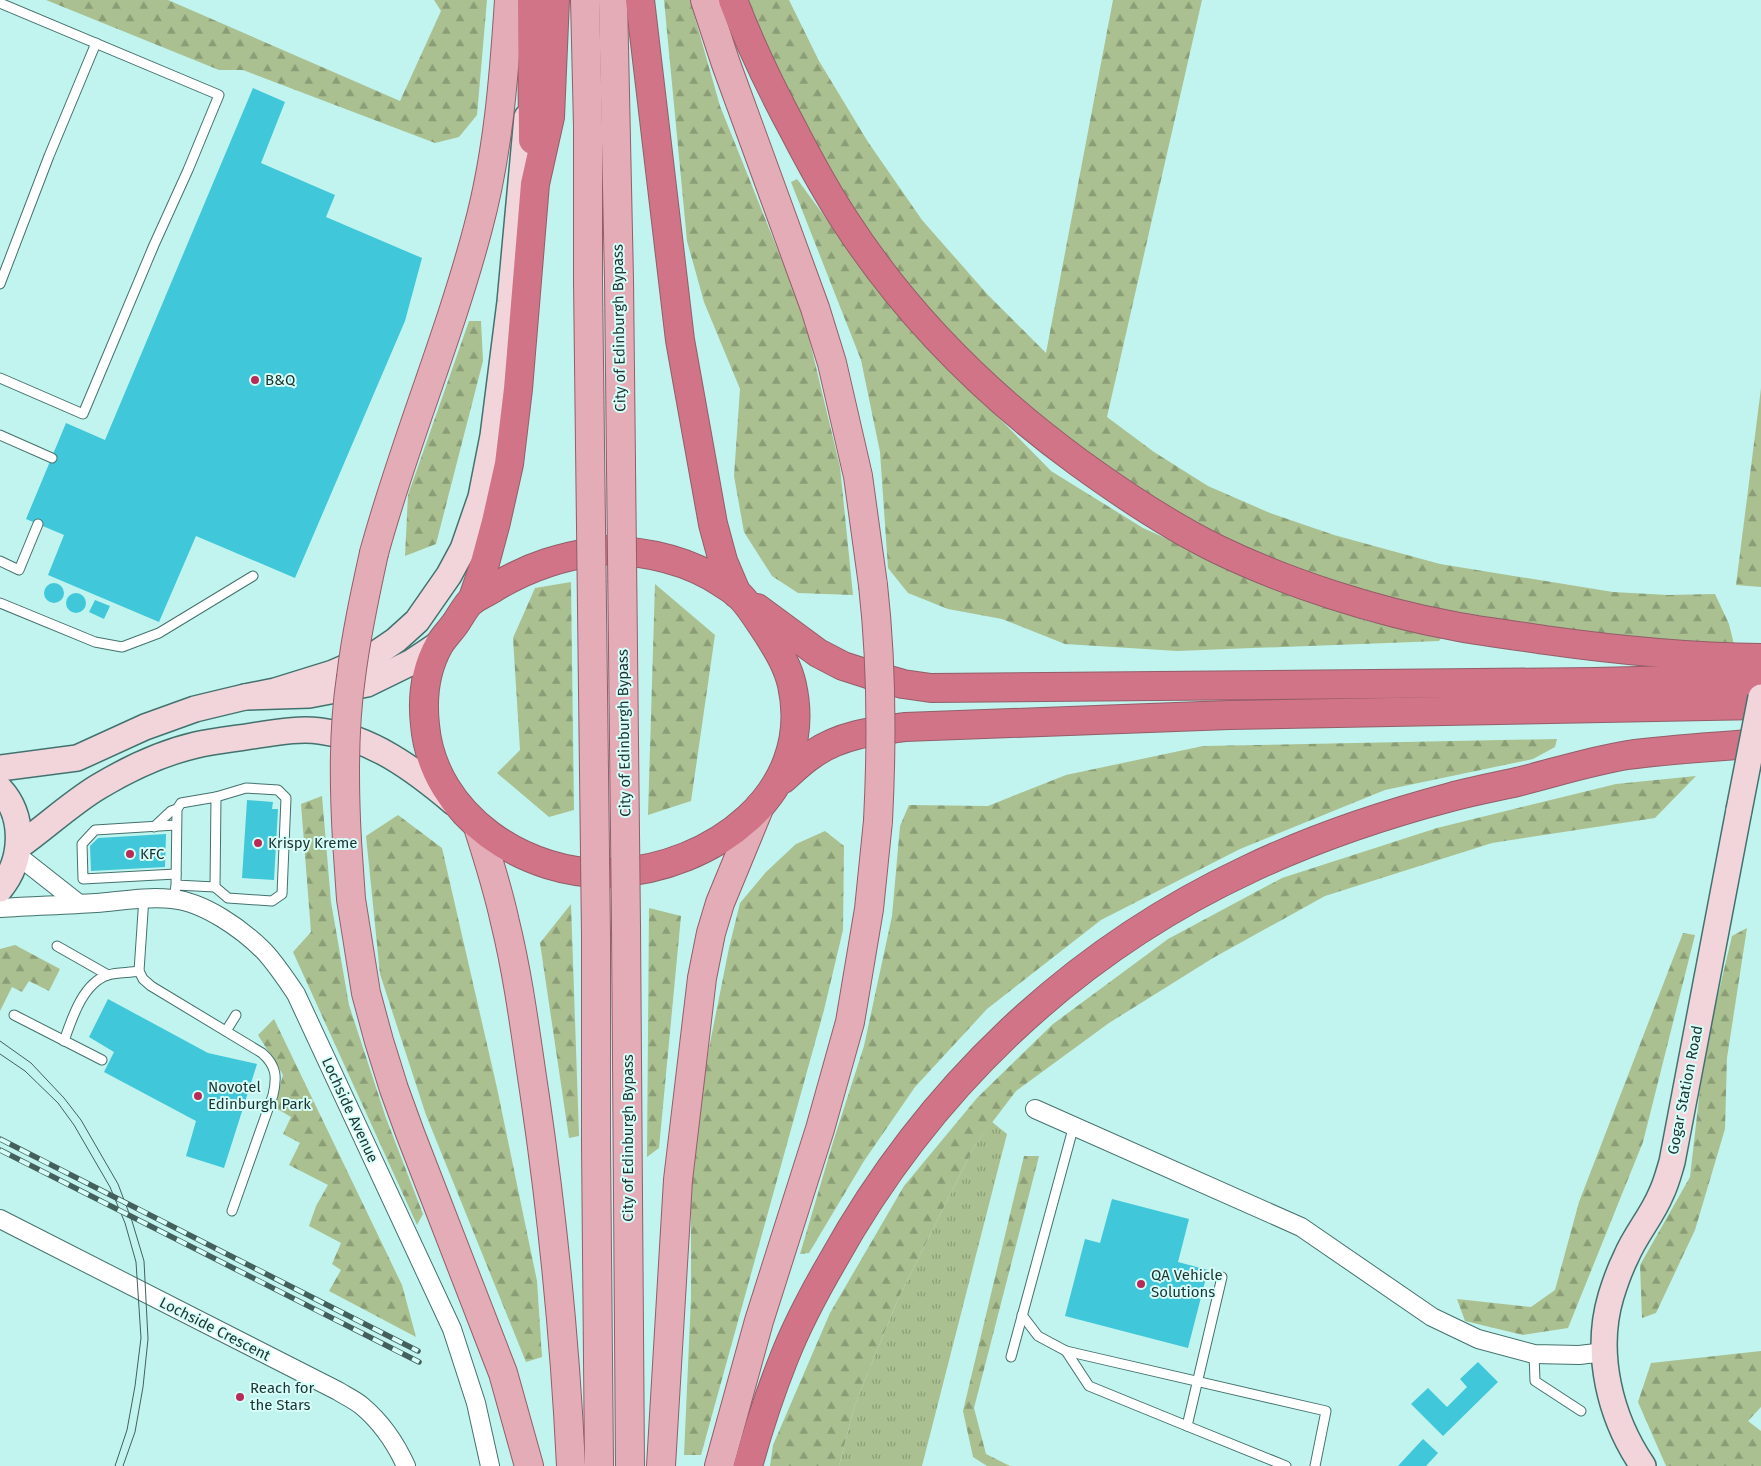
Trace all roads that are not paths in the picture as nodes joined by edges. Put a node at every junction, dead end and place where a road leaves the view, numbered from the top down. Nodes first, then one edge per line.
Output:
1 (509, 0) edge
2 (532, 0) edge
3 (555, 0) edge
4 (585, 0) edge
5 (613, 0) edge
6 (640, 0) edge
7 (705, 0) edge
8 (733, 0) edge
9 (0, 4) edge
10 (96, 44) junction
11 (532, 64) junction
12 (535, 184) junction
13 (0, 284) edge
14 (0, 378) edge
15 (0, 435) edge
16 (52, 458) dead end
17 (38, 524) dead end
18 (0, 561) edge
19 (254, 576) dead end
20 (739, 595) junction
21 (472, 601) junction
22 (0, 603) edge
23 (439, 644) junction
24 (1761, 658) edge
25 (1761, 678) edge
26 (245, 697) junction
27 (1761, 697) edge
28 (1761, 705) edge
29 (1761, 742) edge
30 (0, 768) edge
31 (778, 783) junction
32 (0, 789) edge
33 (216, 797) junction
34 (458, 806) junction
35 (760, 806) junction
36 (176, 809) junction
37 (176, 825) junction
38 (154, 827) junction
39 (478, 827) junction
40 (18, 850) junction
41 (176, 874) junction
42 (215, 887) junction
43 (0, 889) edge
44 (175, 892) junction
45 (144, 897) junction
46 (78, 903) junction
47 (0, 908) edge
48 (57, 946) dead end
49 (139, 972) junction
50 (108, 975) junction
51 (14, 1015) dead end
52 (236, 1015) dead end
53 (226, 1032) junction
54 (64, 1041) junction
55 (102, 1060) dead end
56 (1035, 1110) dead end
57 (1074, 1125) junction
58 (232, 1211) dead end
59 (0, 1219) edge
60 (1222, 1276) dead end
61 (1022, 1315) junction
62 (1066, 1351) junction
63 (1604, 1352) junction
64 (1534, 1354) junction
65 (1011, 1357) dead end
66 (1198, 1381) junction
67 (1581, 1411) dead end
68 (1187, 1426) junction
69 (406, 1466) edge
70 (490, 1466) edge
71 (529, 1466) edge
72 (571, 1466) edge
73 (599, 1466) edge
74 (630, 1466) edge
75 (661, 1466) edge
76 (719, 1466) edge
77 (748, 1466) edge
78 (1286, 1466) edge
79 (1315, 1466) edge
80 (1643, 1466) edge

1 - 71 main road, bridge
2 - 11 highway
3 - 12 highway
4 - 73 main road, City of Edinburgh Bypass, bridge
5 - 74 main road, City of Edinburgh Bypass, bridge
6 - 20 highway
7 - 76 main road, bridge
8 - 24 highway
9 - 10 lane
10 - 13 lane
10 - 14 lane
11 - 12 highway
11 - 26 street
12 - 21 highway
15 - 16 lane
17 - 18 lane
19 - 22 lane
20 - 21 highway
20 - 25 highway
20 - 31 highway
21 - 23 highway
23 - 26 street
23 - 34 highway
26 - 30 street
27 - 63 street, Gogar Station Road, bridge
28 - 31 highway
29 - 77 highway
31 - 35 highway
32 - 40 street
33 - 36 lane
33 - 42 lane
33 - 42 lane
34 - 39 highway
34 - 40 street
35 - 39 highway
35 - 75 main road
36 - 37 lane
36 - 38 lane
37 - 38 lane
37 - 41 lane
38 - 41 lane
39 - 72 main road
40 - 43 street
40 - 46 street
41 - 44 lane
42 - 44 lane
44 - 45 street, Lochside Avenue
44 - 70 street, Lochside Avenue
45 - 46 street, Lochside Avenue
45 - 49 lane
46 - 47 street, Lochside Avenue
48 - 50 lane
49 - 50 lane
49 - 53 lane
50 - 54 lane
51 - 54 lane
52 - 53 lane
53 - 58 lane
54 - 55 lane
56 - 57 street
57 - 61 lane
57 - 64 street
59 - 69 street, Lochside Crescent
60 - 66 lane
61 - 62 lane
61 - 65 lane
62 - 66 lane
62 - 68 lane
63 - 64 street
63 - 80 street, Gogar Station Road
64 - 67 lane
66 - 68 lane
66 - 79 lane
68 - 78 lane

